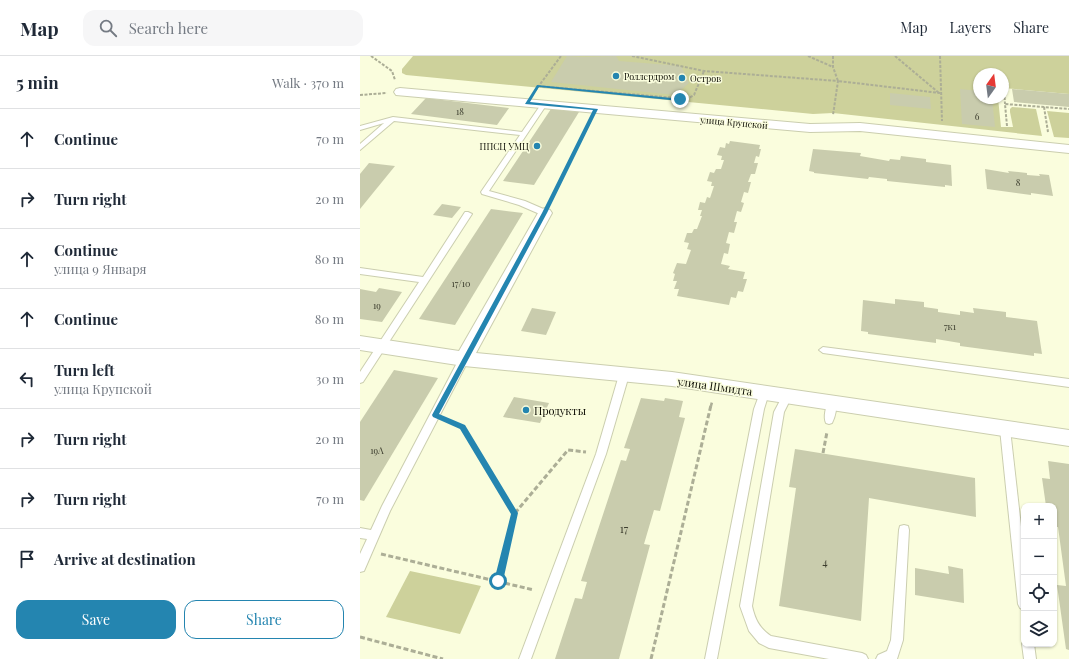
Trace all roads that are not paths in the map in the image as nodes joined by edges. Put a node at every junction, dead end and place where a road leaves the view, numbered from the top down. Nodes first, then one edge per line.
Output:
1 (400, 92) road end
2 (544, 104) junction
3 (392, 119) junction
4 (360, 128) edge
5 (524, 134) junction
6 (360, 148) edge
7 (1069, 149) edge
8 (545, 213) joint
9 (468, 214) dead end
10 (360, 271) edge
11 (425, 280) junction
12 (360, 343) edge
13 (381, 346) junction
14 (823, 350) dead end
15 (464, 359) junction
16 (624, 375) junction
17 (360, 379) edge
18 (1069, 383) edge
19 (764, 393) junction
20 (787, 396) junction
21 (1005, 429) junction
22 (1069, 438) edge
23 (904, 530) dead end
24 (360, 533) edge
25 (375, 535) junction
26 (360, 567) edge
27 (1021, 576) edge
28 (1028, 647) edge
29 (525, 659) edge
30 (711, 659) edge
31 (862, 659) edge
32 (882, 659) edge
33 (1030, 659) edge

1 - 2 street, улица Крупской
2 - 5 lane
2 - 7 street, улица Крупской
3 - 4 lane
3 - 5 lane
3 - 6 lane
5 - 8 lane
8 - 15 street
9 - 11 lane
10 - 11 lane
11 - 13 lane
12 - 13 street, улица Шмидта
13 - 15 street, улица Шмидта
13 - 17 lane
14 - 18 lane
15 - 16 street, улица Шмидта
15 - 25 lane
16 - 19 street, улица Шмидта
16 - 29 lane
19 - 20 street, улица Шмидта
19 - 30 lane
20 - 21 street, улица Шмидта
20 - 31 lane
21 - 22 street, улица Шмидта
21 - 27 lane
23 - 32 lane
24 - 25 lane
25 - 26 lane
28 - 33 lane

